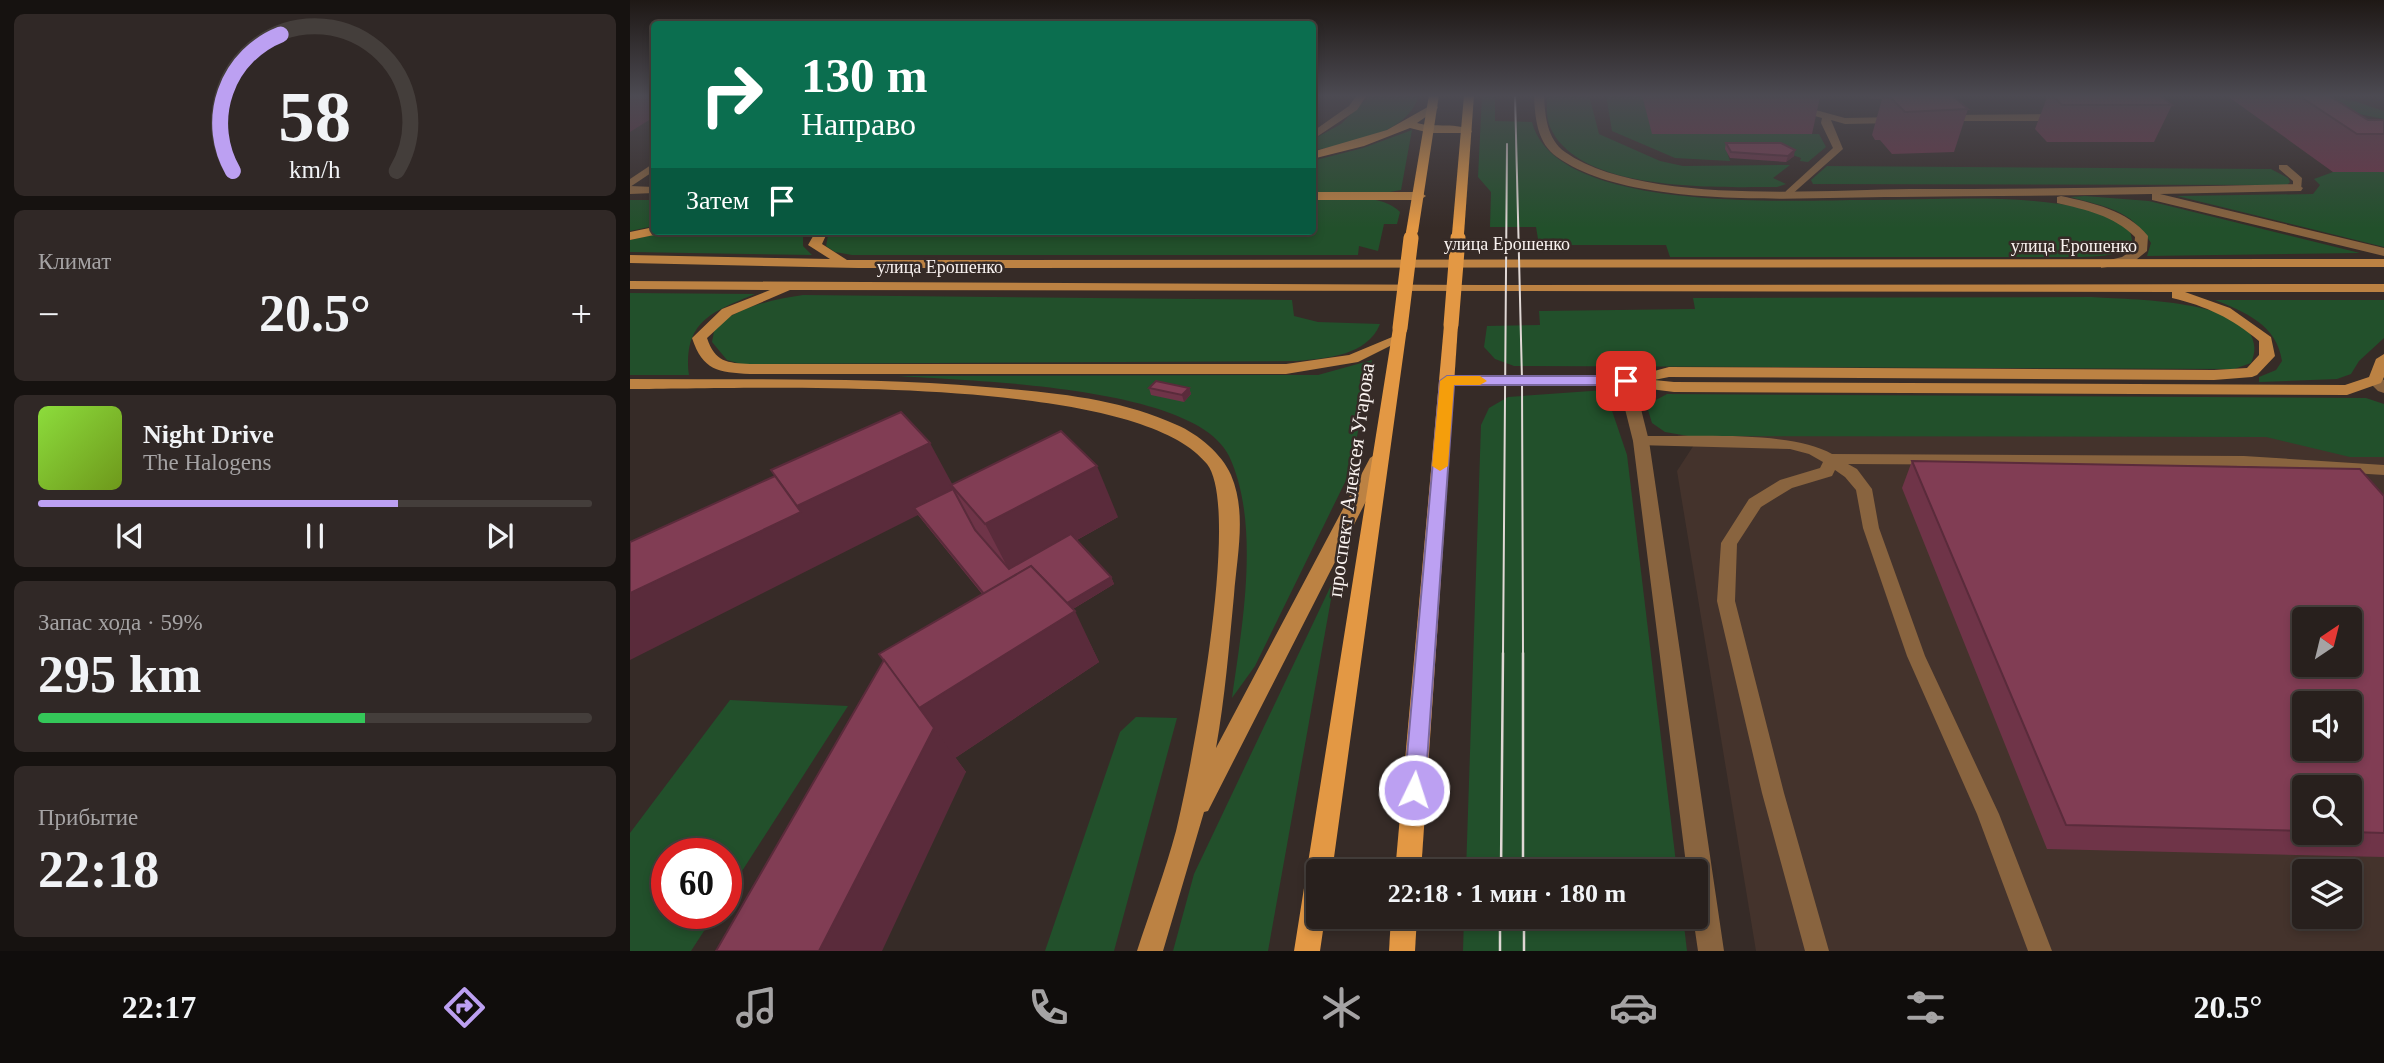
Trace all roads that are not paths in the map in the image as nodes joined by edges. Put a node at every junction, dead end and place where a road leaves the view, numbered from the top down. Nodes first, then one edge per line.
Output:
1 (1372, 139) edge
2 (1429, 139) edge
3 (1466, 139) edge
4 (1547, 139) edge
5 (1834, 139) edge
6 (1316, 155) edge
7 (2283, 167) dead end
8 (651, 168) edge
9 (630, 184) edge
10 (2297, 188) joint
11 (651, 190) edge
12 (630, 191) edge
13 (2132, 191) junction
14 (1790, 193) junction
15 (2013, 193) junction
16 (1316, 196) edge
17 (1420, 196) junction
18 (651, 232) edge
19 (820, 235) edge
20 (630, 236) edge
21 (2384, 252) edge
22 (630, 259) edge
23 (2384, 263) edge
24 (858, 264) junction
25 (2102, 265) junction
26 (630, 285) edge
27 (798, 285) junction
28 (2123, 288) junction
29 (2384, 289) edge
30 (1398, 333) junction
31 (2384, 359) edge
32 (1447, 381) junction
33 (1626, 381) junction
34 (630, 384) edge
35 (2379, 384) edge
36 (1641, 441) junction
37 (1382, 452) junction
38 (1832, 459) junction
39 (2384, 470) edge
40 (1191, 821) junction
41 (1321, 859) edge
42 (1409, 859) edge
43 (1310, 929) edge
44 (1403, 929) edge
45 (1150, 951) edge
46 (1307, 951) edge
47 (1402, 951) edge
48 (1711, 951) edge
49 (1817, 951) edge
50 (2040, 951) edge

1 - 6 main road
2 - 17 main road, проспект Алексея Угарова
3 - 32 main road, bridge
4 - 14 street
5 - 14 lane
7 - 10 lane
8 - 9 lane
10 - 13 street
11 - 12 street
13 - 15 street
13 - 21 street
14 - 15 street
15 - 25 street
16 - 17 main road
17 - 30 main road, проспект Алексея Угарова, bridge
18 - 20 main road
19 - 24 main road
22 - 24 main road, улица Ерошенко
23 - 25 main road, улица Ерошенко
24 - 25 main road, улица Ерошенко
26 - 27 main road, улица Ерошенко
27 - 28 main road, улица Ерошенко
27 - 30 main road
28 - 29 main road, улица Ерошенко
28 - 33 main road
30 - 37 main road, проспект Алексея Угарова
31 - 35 main road
32 - 33 main road
32 - 42 main road
33 - 35 main road
33 - 36 street
34 - 40 main road
36 - 38 lane
36 - 48 street
37 - 40 main road
37 - 41 main road, проспект Алексея Угарова
38 - 39 lane
38 - 49 lane
38 - 50 lane
40 - 45 main road
43 - 46 main road
44 - 47 main road

